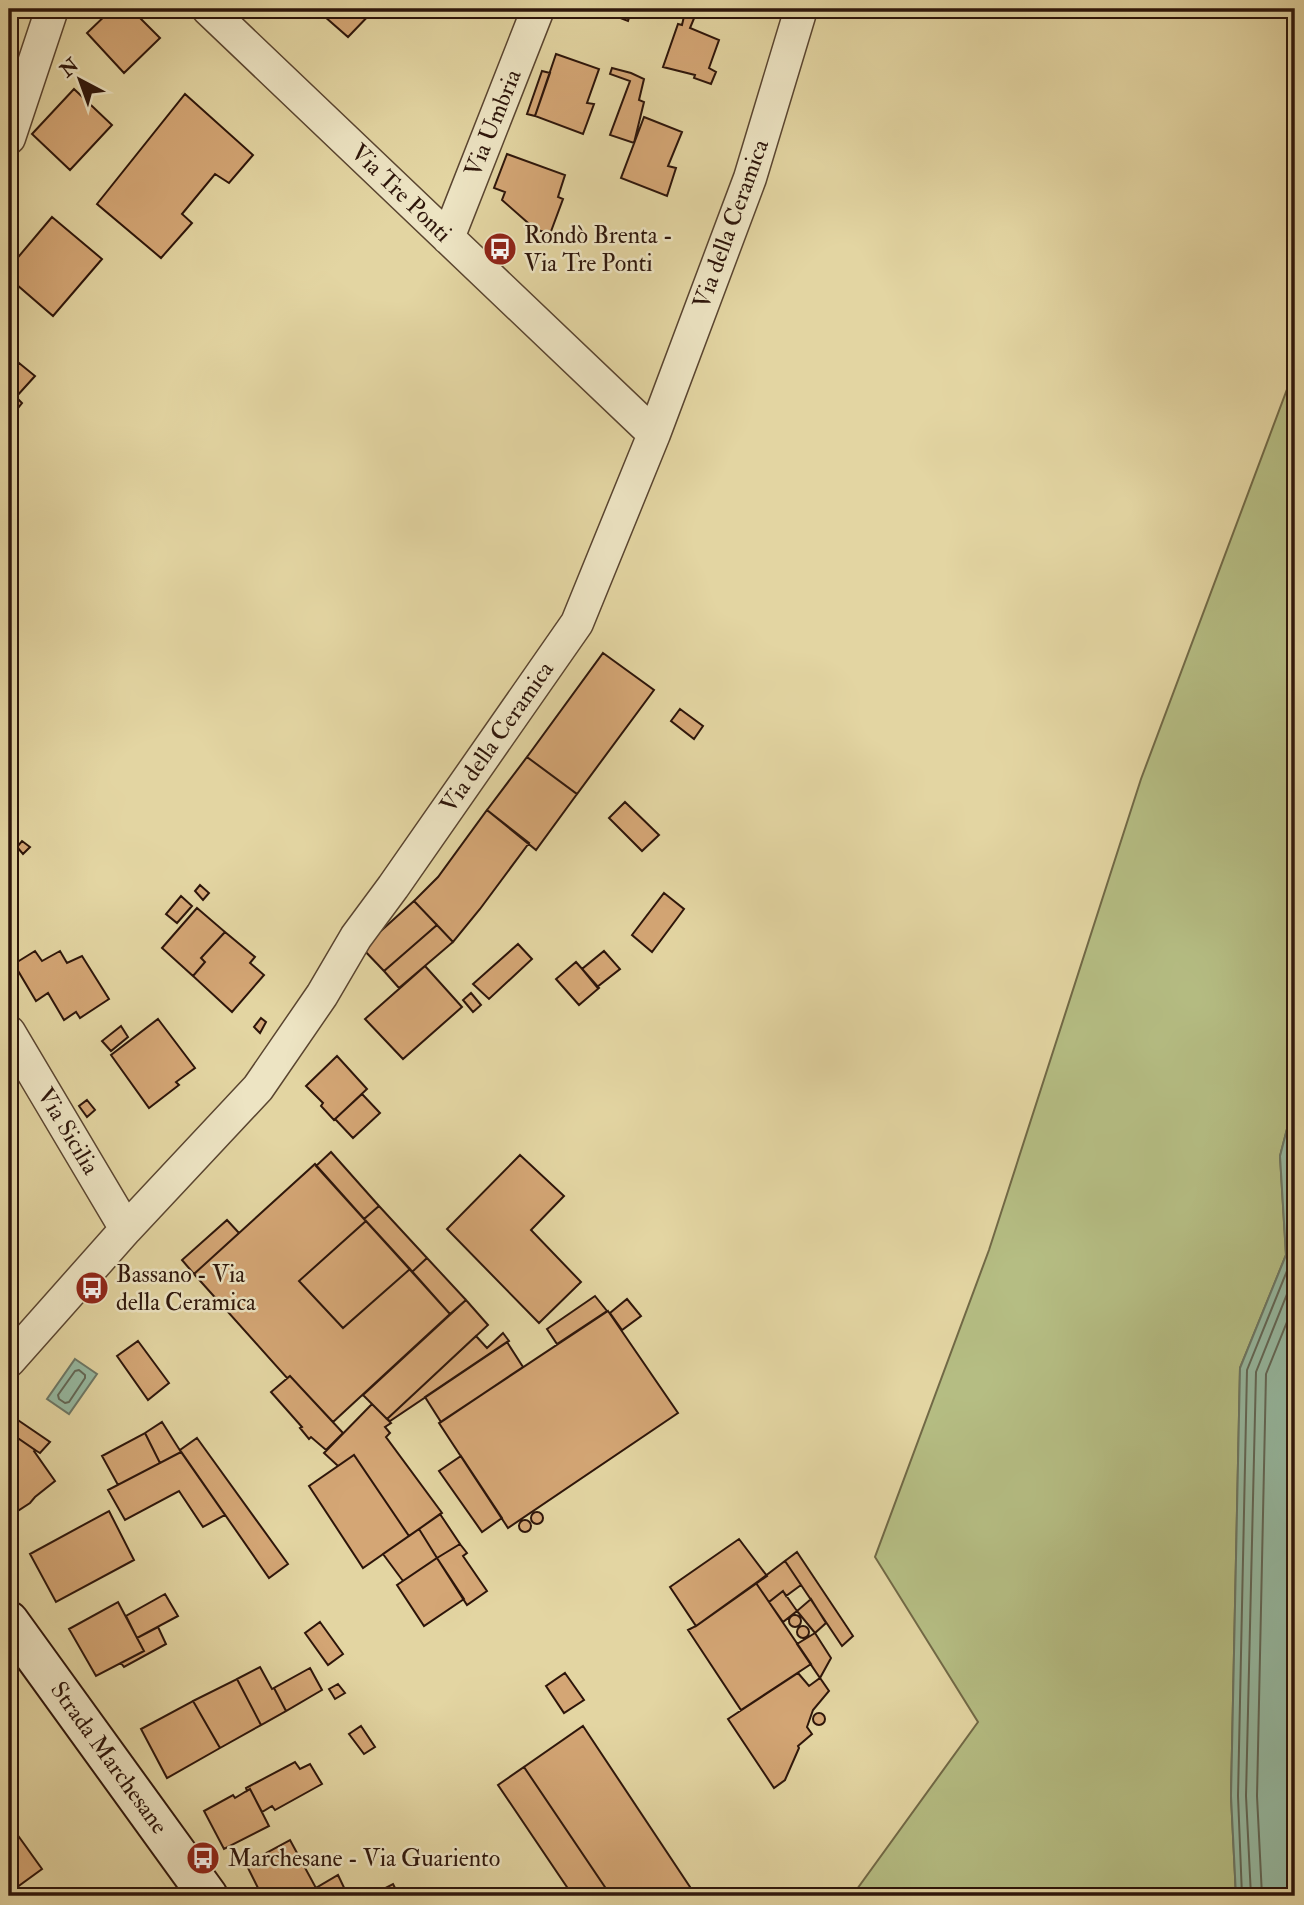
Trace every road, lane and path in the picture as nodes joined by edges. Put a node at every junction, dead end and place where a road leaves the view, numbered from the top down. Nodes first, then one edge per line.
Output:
1 (52, 9) edge
2 (208, 9) edge
3 (538, 9) edge
4 (802, 9) edge
5 (9, 138) edge
6 (448, 238) junction
7 (654, 434) junction
8 (9, 1032) edge
9 (126, 1229) junction
10 (9, 1361) edge
11 (9, 1621) edge
12 (208, 1896) edge

1 - 5 street
2 - 6 street, Via Tre Ponti
3 - 6 street, Via Umbria
4 - 7 street, Via della Ceramica
6 - 7 street, Via Tre Ponti
7 - 9 street, Via della Ceramica
8 - 9 street, Via Sicilia
9 - 10 street, Via della Ceramica
11 - 12 main road, Strada Marchesane

